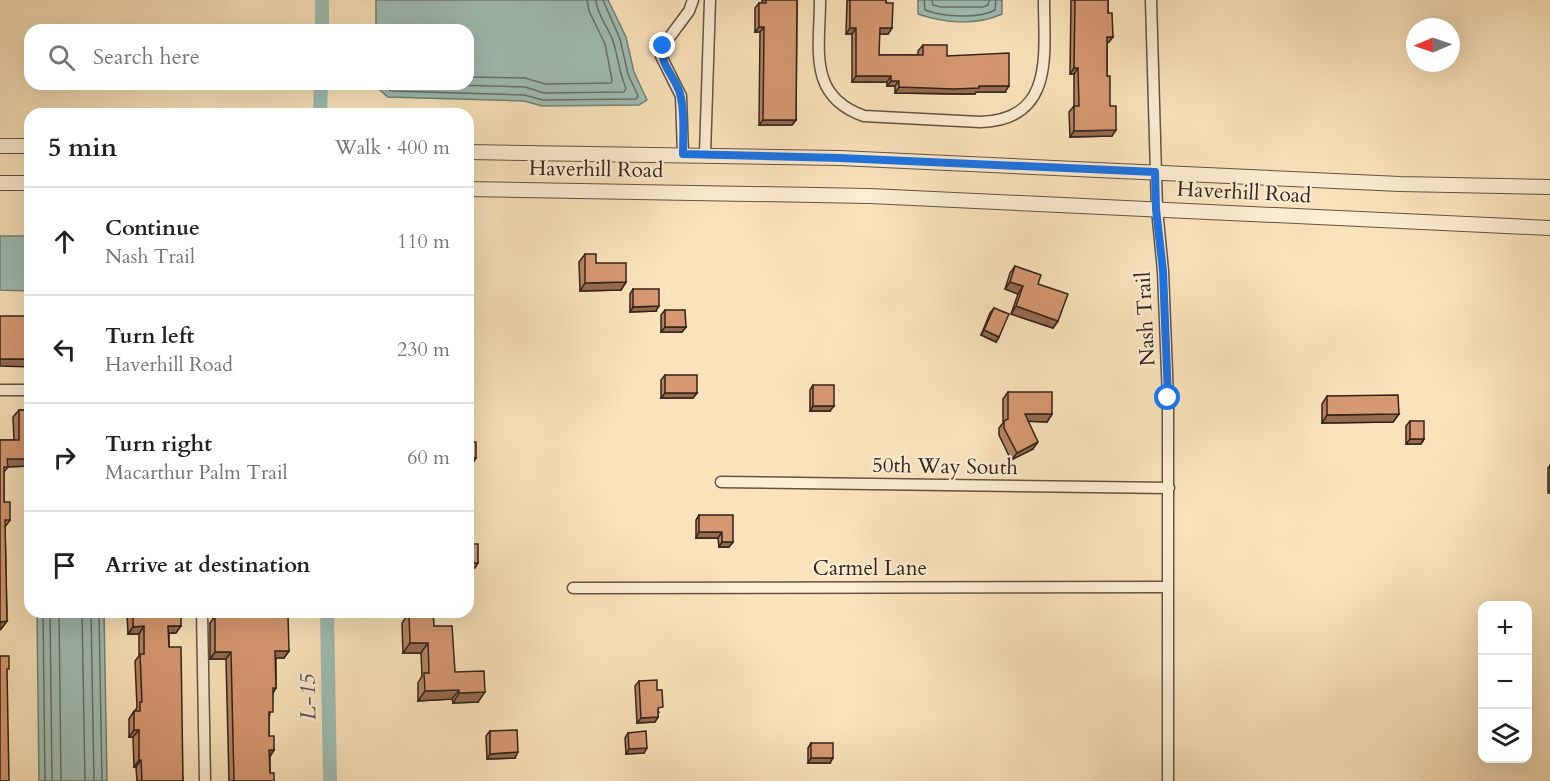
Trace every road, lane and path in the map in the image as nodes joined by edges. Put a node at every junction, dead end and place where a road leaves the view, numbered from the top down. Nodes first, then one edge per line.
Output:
1 (693, 0) edge
2 (710, 0) edge
3 (820, 0) edge
4 (1044, 0) edge
5 (1151, 0) edge
6 (0, 146) edge
7 (24, 146) edge
8 (474, 152) edge
9 (683, 154) junction
10 (705, 154) junction
11 (1155, 172) junction
12 (0, 183) edge
13 (24, 183) edge
14 (1550, 187) edge
15 (474, 189) edge
16 (1156, 209) junction
17 (1550, 228) edge
18 (0, 390) edge
19 (24, 390) edge
20 (720, 482) dead end
21 (1169, 488) junction
22 (1167, 587) junction
23 (573, 588) dead end
24 (202, 618) edge
25 (205, 781) edge
26 (1168, 781) edge

1 - 9 street
2 - 10 street
3 - 4 street
5 - 11 street, Nash Trail
6 - 7 street
8 - 9 street, Haverhill Road
9 - 10 street, Haverhill Road
10 - 11 street, Haverhill Road
11 - 14 street, Haverhill Road
11 - 16 street, Nash Trail
12 - 13 street
15 - 16 street, Haverhill Road
16 - 17 street, Haverhill Road
16 - 21 street, Nash Trail
18 - 19 street
20 - 21 street, 50th Way South
21 - 22 street, Nash Trail
22 - 23 street, Carmel Lane
22 - 26 street, Nash Trail
24 - 25 street

